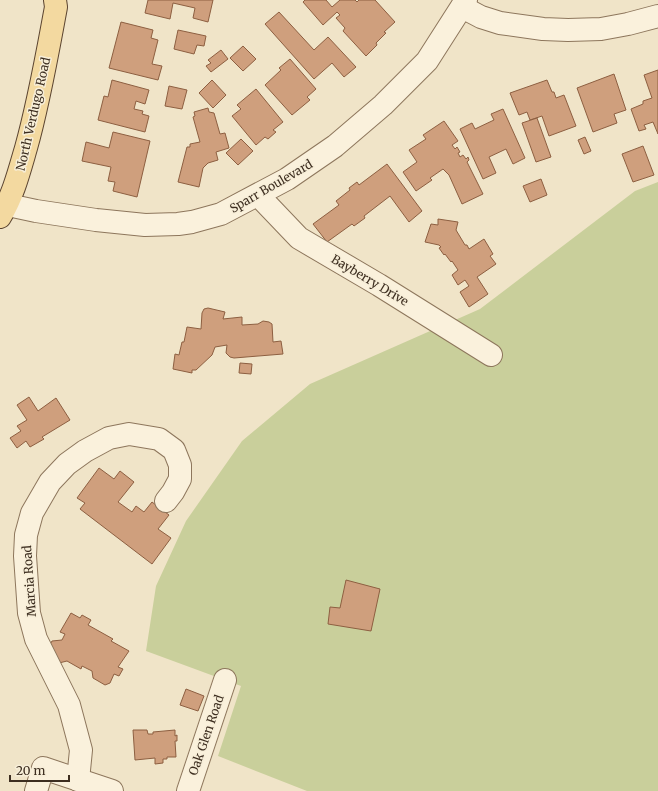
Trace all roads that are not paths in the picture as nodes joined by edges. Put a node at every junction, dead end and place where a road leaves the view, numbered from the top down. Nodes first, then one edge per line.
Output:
1 (56, 2) edge
2 (464, 3) edge
3 (658, 16) edge
4 (258, 195) junction
5 (4, 211) edge
6 (491, 354) dead end
7 (166, 501) dead end
8 (225, 680) dead end
9 (78, 780) junction
10 (36, 791) edge
11 (112, 791) edge
12 (188, 791) edge

1 - 5 main road, North Verdugo Road
2 - 3 street
2 - 4 street, Sparr Boulevard
4 - 5 street, Sparr Boulevard
4 - 6 street, Bayberry Drive
7 - 9 street, Marcia Road
8 - 12 street, Oak Glen Road
9 - 10 street
9 - 11 street

